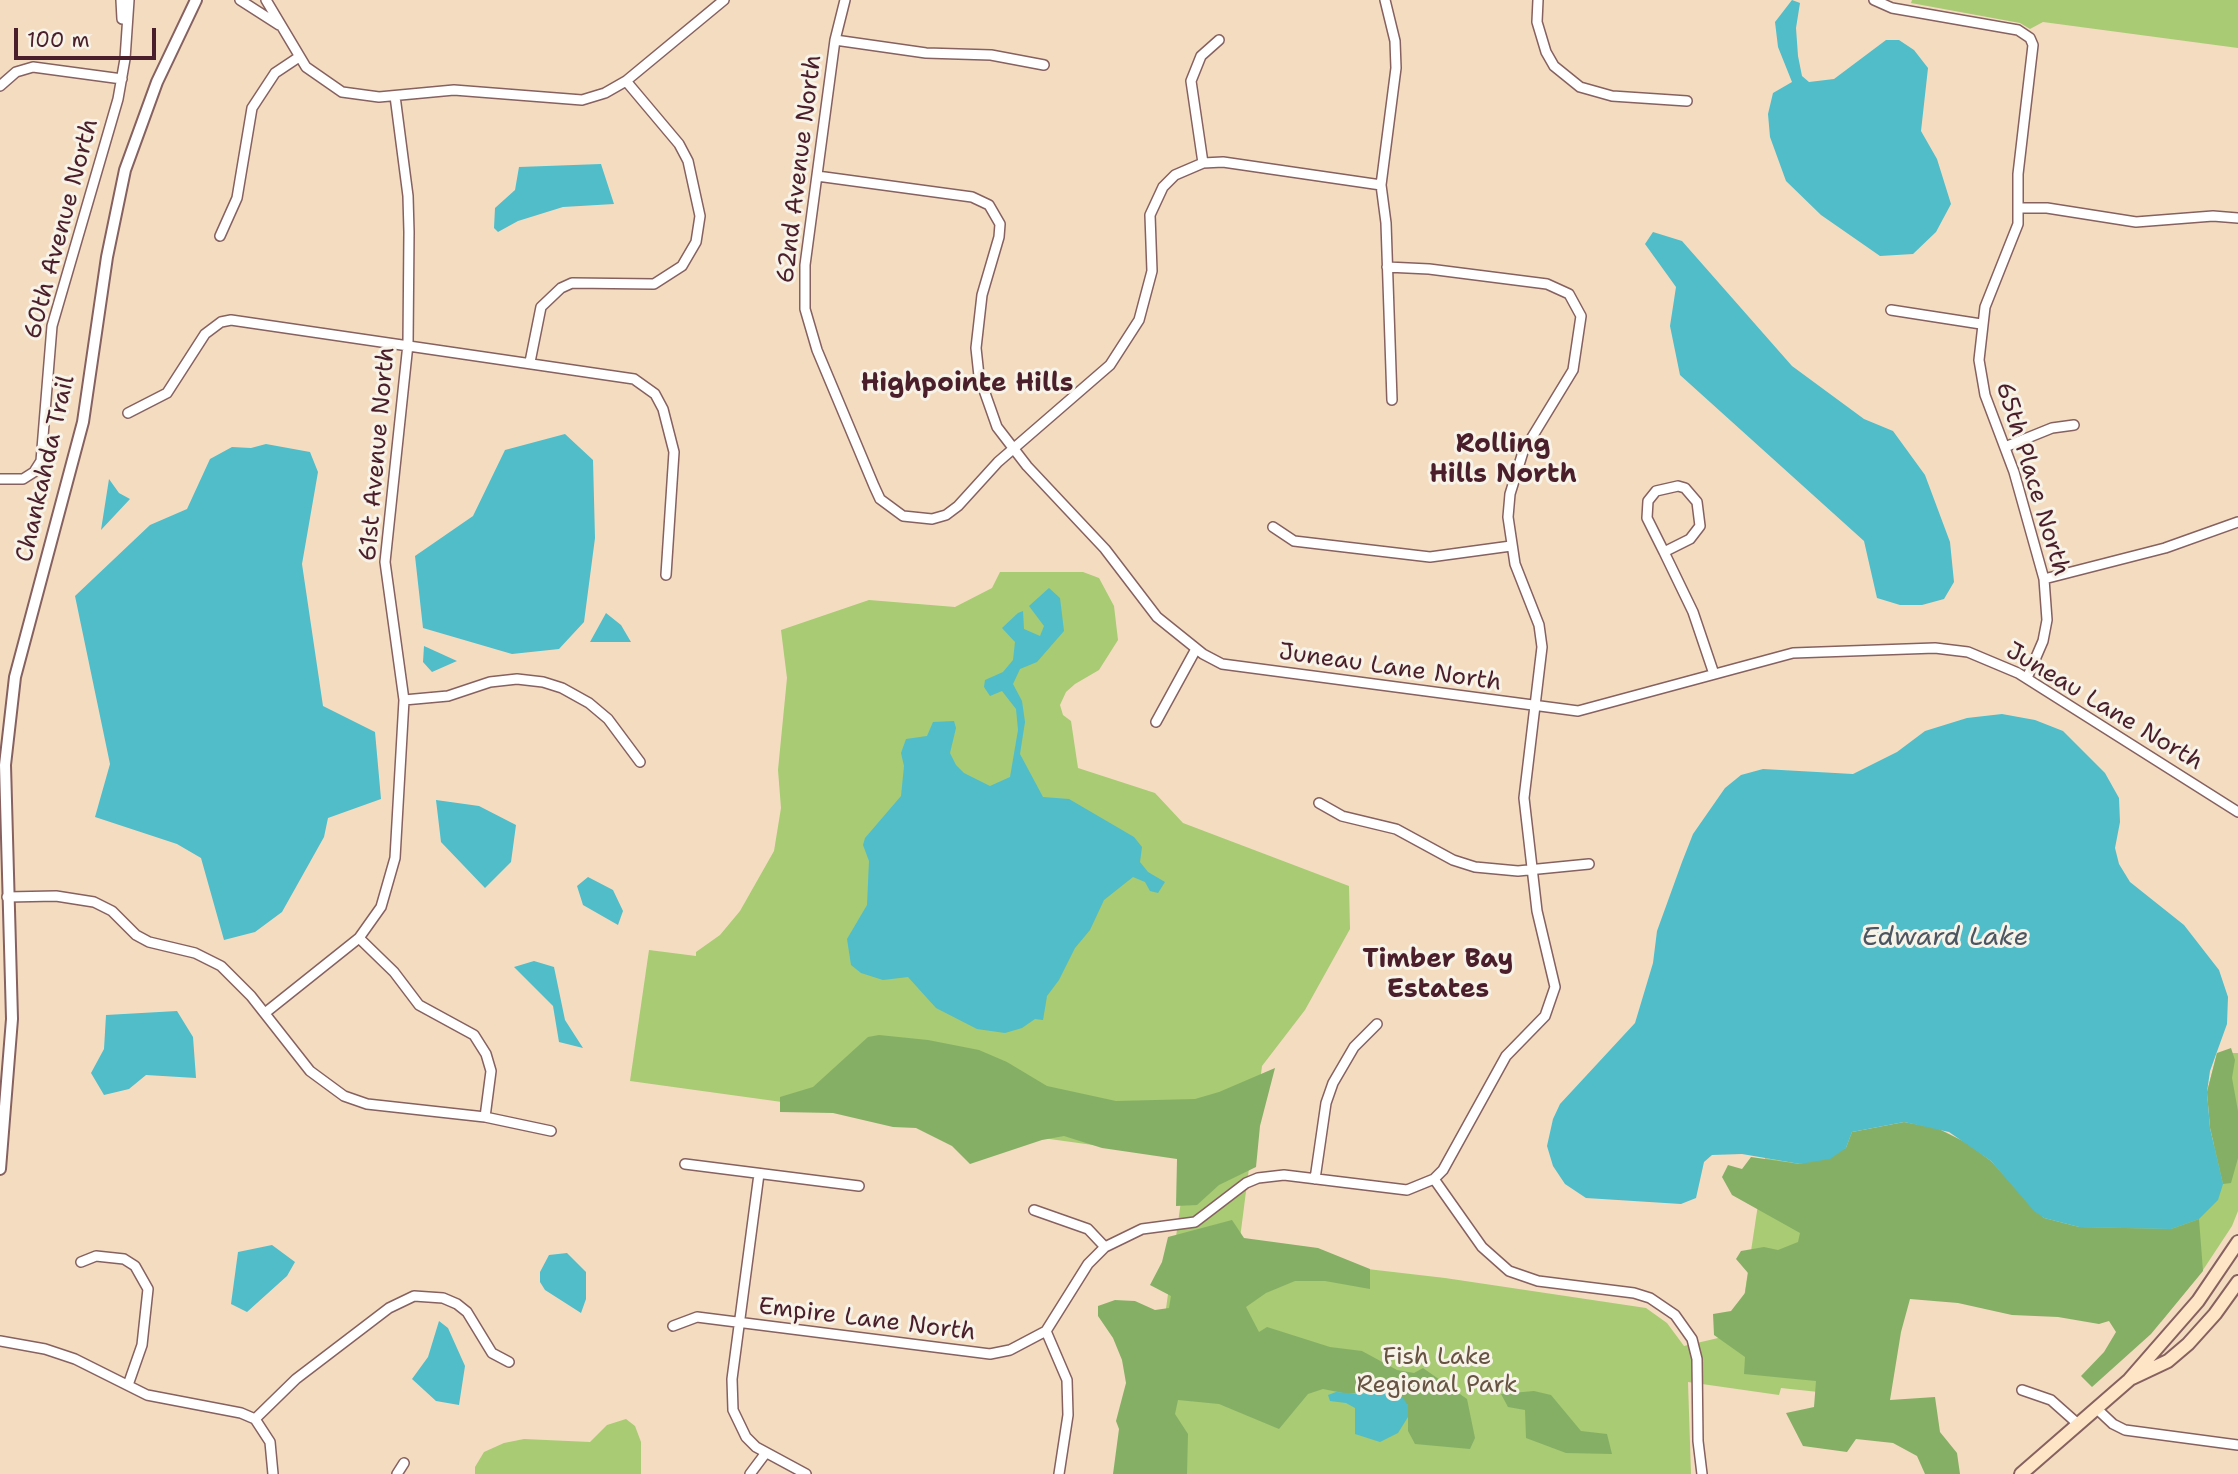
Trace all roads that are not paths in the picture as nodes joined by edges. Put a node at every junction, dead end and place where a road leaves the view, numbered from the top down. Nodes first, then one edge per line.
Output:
1 (121, 0) edge
2 (129, 0) edge
3 (196, 0) edge
4 (240, 0) edge
5 (266, 0) edge
6 (724, 0) edge
7 (845, 0) edge
8 (1385, 0) edge
9 (1538, 0) edge
10 (1874, 0) edge
11 (280, 26) junction
12 (125, 39) junction
13 (835, 40) junction
14 (1219, 40) dead end
15 (299, 57) junction
16 (1044, 65) dead end
17 (122, 79) junction
18 (626, 81) junction
19 (0, 86) edge
20 (395, 96) junction
21 (1687, 101) dead end
22 (1203, 163) junction
23 (817, 176) junction
24 (1381, 185) junction
25 (2020, 208) junction
26 (2238, 218) edge
27 (220, 236) dead end
28 (1387, 267) junction
29 (1891, 310) dead end
30 (1981, 324) junction
31 (408, 344) junction
32 (530, 362) junction
33 (1392, 400) dead end
34 (128, 412) dead end
35 (2074, 425) dead end
36 (2005, 447) junction
37 (1013, 450) junction
38 (0, 479) edge
39 (2238, 522) edge
40 (1273, 527) dead end
41 (1511, 546) junction
42 (1664, 552) junction
43 (666, 575) dead end
44 (2044, 579) junction
45 (1196, 649) junction
46 (1713, 674) junction
47 (2027, 678) junction
48 (404, 700) junction
49 (1535, 706) junction
50 (1156, 722) dead end
51 (640, 762) dead end
52 (1319, 803) dead end
53 (2238, 812) edge
54 (1588, 864) dead end
55 (1532, 869) junction
56 (2, 897) edge
57 (359, 938) junction
58 (265, 1013) junction
59 (1377, 1024) dead end
60 (485, 1116) junction
61 (551, 1131) dead end
62 (685, 1164) dead end
63 (0, 1169) edge
64 (759, 1174) junction
65 (1315, 1179) junction
66 (1434, 1179) junction
67 (859, 1186) dead end
68 (1034, 1210) dead end
69 (2237, 1246) edge
70 (1105, 1247) junction
71 (81, 1262) dead end
72 (2238, 1282) edge
73 (739, 1323) junction
74 (673, 1326) dead end
75 (1046, 1331) junction
76 (0, 1341) edge
77 (509, 1362) dead end
78 (2129, 1380) junction
79 (128, 1385) junction
80 (2022, 1390) dead end
81 (2096, 1409) junction
82 (255, 1419) junction
83 (2078, 1424) junction
84 (2238, 1445) edge
85 (765, 1454) junction
86 (404, 1462) dead end
87 (272, 1474) edge
88 (397, 1474) edge
89 (750, 1474) edge
90 (806, 1474) edge
91 (1059, 1474) edge
92 (1702, 1474) edge
93 (2021, 1474) edge

1 - 12 street
2 - 12 street
3 - 56 street, Chankahda Trail
4 - 11 street
5 - 11 street
6 - 18 street
7 - 13 street, 62nd Avenue North
8 - 24 street
9 - 21 street
10 - 25 street, 65th Place North
11 - 15 street
12 - 17 street, 60th Avenue North
13 - 16 street
13 - 23 street, 62nd Avenue North
14 - 22 street
15 - 20 street
15 - 27 street
17 - 19 street
17 - 38 street, 60th Avenue North
18 - 20 street
18 - 32 street
20 - 31 street, 61st Avenue North
22 - 24 street
22 - 37 street, 62nd Avenue North
23 - 37 street, Juneau Lane North
23 - 37 street, 62nd Avenue North
24 - 28 street
25 - 26 street
25 - 30 street, 65th Place North
28 - 33 street
28 - 41 street
29 - 30 street
30 - 36 street, 65th Place North
31 - 32 street
31 - 34 street
31 - 48 street, 61st Avenue North
32 - 43 street
35 - 36 street
36 - 44 street, 65th Place North
37 - 45 street, Juneau Lane North
39 - 44 street
40 - 41 street
41 - 49 street
42 - 42 street
42 - 46 street
44 - 47 street, 65th Place North
45 - 49 street, Juneau Lane North
45 - 50 street
46 - 47 street, Juneau Lane North
46 - 49 street, Juneau Lane North
47 - 53 street, Juneau Lane North
48 - 51 street
48 - 57 street, 61st Avenue North
49 - 55 street
52 - 55 street
54 - 55 street
55 - 66 street
56 - 58 street
56 - 63 street, Chankahda Trail
57 - 58 street, 61st Avenue North
57 - 60 street
58 - 60 street
59 - 65 street
60 - 61 street
62 - 64 street
64 - 67 street
64 - 73 street
65 - 66 street
65 - 70 street
66 - 92 street
68 - 70 street
69 - 78 main road
70 - 75 street, Empire Lane North
71 - 79 street
72 - 78 main road
73 - 74 street, Empire Lane North
73 - 75 street, Empire Lane North
73 - 85 street
75 - 91 street
76 - 79 street
77 - 82 street
78 - 81 main road
79 - 82 street
80 - 83 street
81 - 83 main road
81 - 84 street
82 - 87 street
83 - 93 main road
85 - 89 street
85 - 90 street
86 - 88 street

